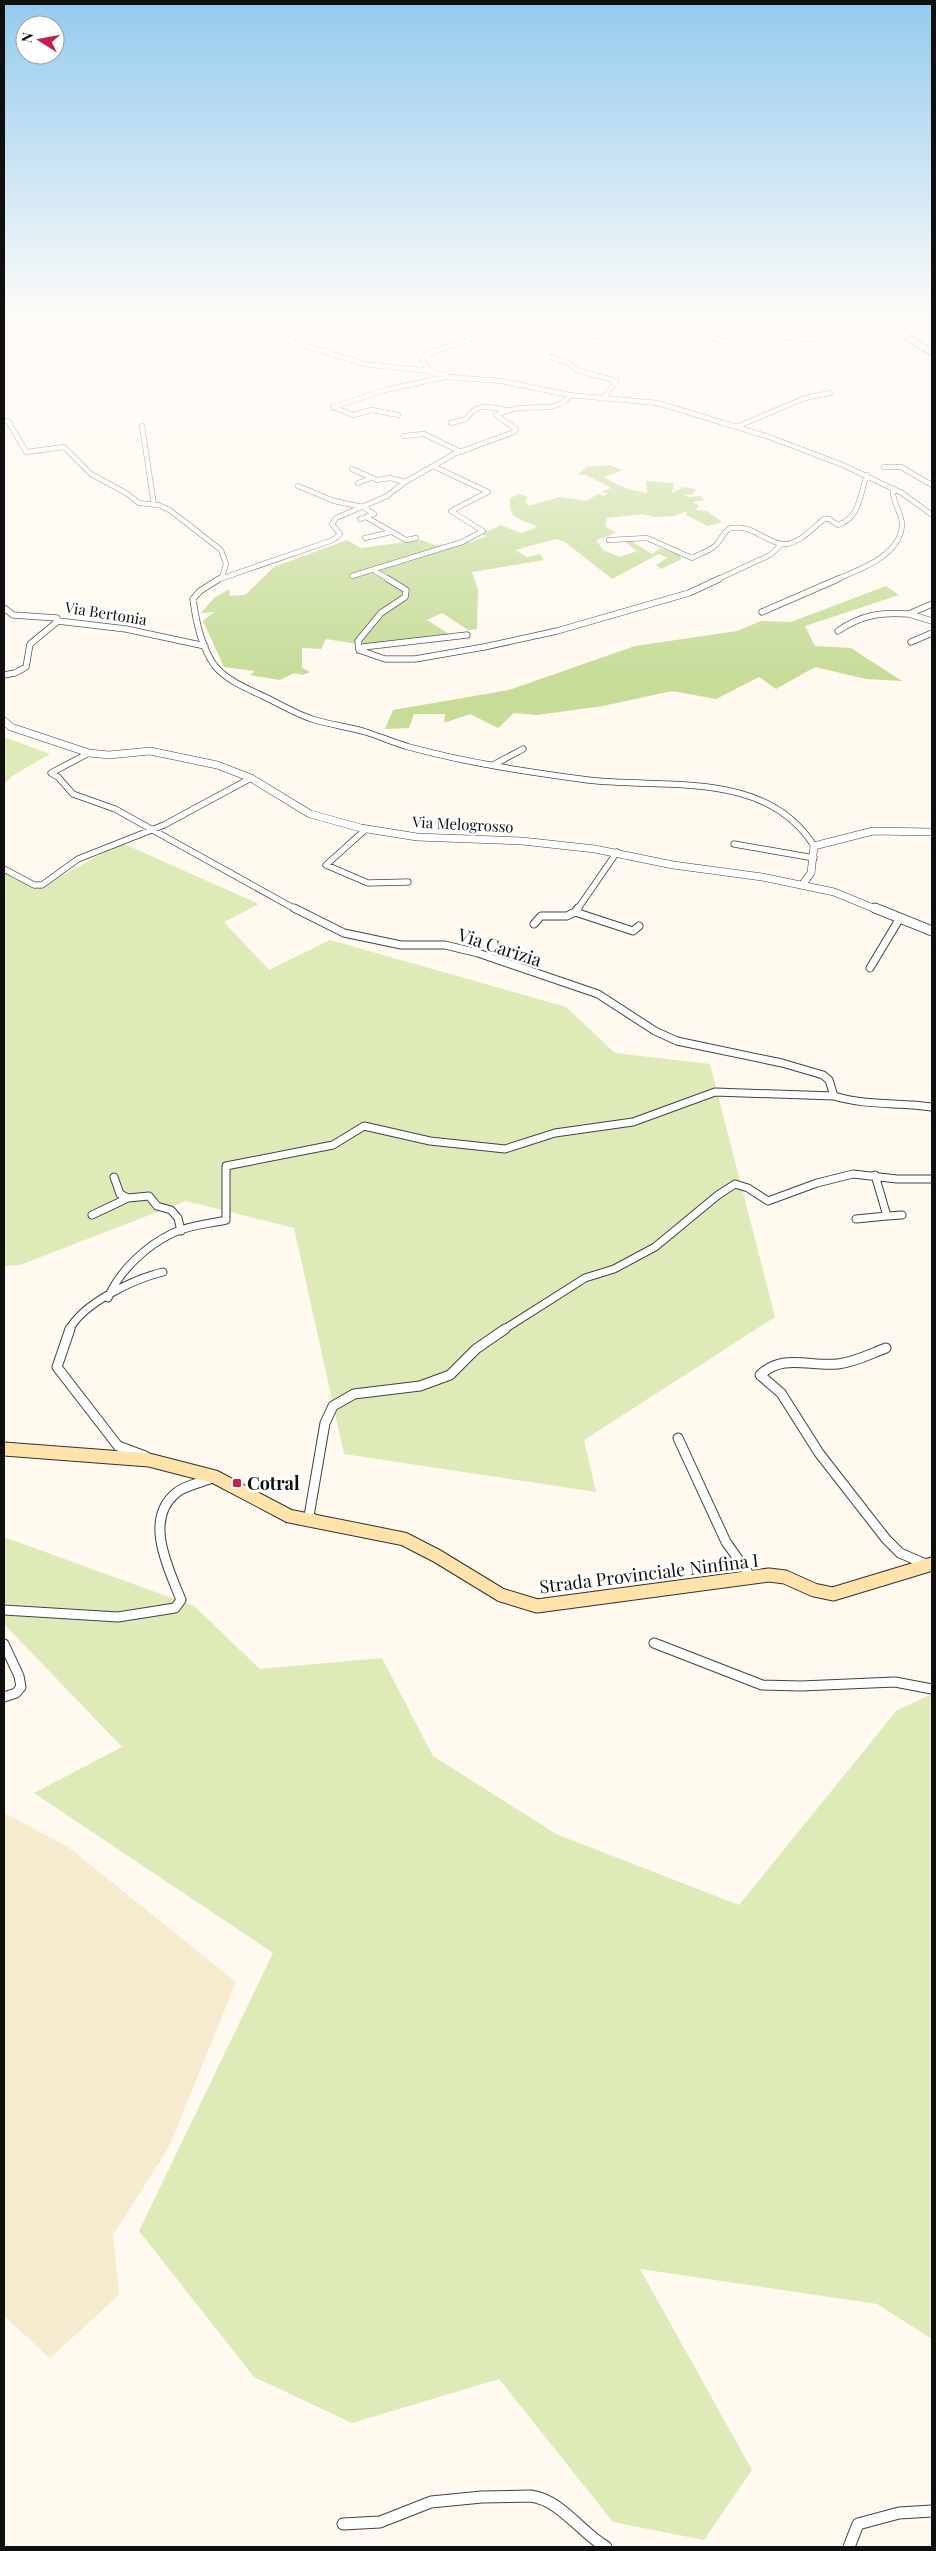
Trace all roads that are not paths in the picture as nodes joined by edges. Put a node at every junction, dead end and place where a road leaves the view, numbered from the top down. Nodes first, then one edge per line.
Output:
1 (19, 440) edge
2 (144, 440) edge
3 (437, 440) edge
4 (493, 440) edge
5 (777, 440) edge
6 (462, 452) junction
7 (433, 466) junction
8 (884, 467) dead end
9 (352, 469) dead end
10 (867, 475) junction
11 (371, 478) junction
12 (404, 482) junction
13 (358, 483) dead end
14 (932, 485) edge
15 (298, 486) dead end
16 (893, 489) junction
17 (154, 505) junction
18 (363, 507) junction
19 (932, 514) edge
20 (366, 517) junction
21 (360, 520) dead end
22 (391, 532) junction
23 (365, 538) dead end
24 (416, 538) dead end
25 (609, 540) dead end
26 (782, 544) junction
27 (376, 568) junction
28 (352, 576) dead end
29 (222, 577) junction
30 (932, 604) edge
31 (4, 608) edge
32 (762, 612) dead end
33 (909, 614) junction
34 (58, 621) junction
35 (932, 621) edge
36 (838, 630) dead end
37 (932, 633) edge
38 (467, 635) dead end
39 (911, 642) dead end
40 (205, 646) junction
41 (359, 650) junction
42 (4, 675) edge
43 (4, 721) edge
44 (523, 749) dead end
45 (89, 753) junction
46 (493, 765) junction
47 (251, 778) junction
48 (366, 828) junction
49 (152, 830) junction
50 (932, 832) edge
51 (734, 844) dead end
52 (814, 846) junction
53 (617, 852) junction
54 (814, 858) junction
55 (4, 869) edge
56 (408, 882) dead end
57 (802, 885) junction
58 (575, 912) junction
59 (900, 918) junction
60 (534, 924) dead end
61 (639, 926) dead end
62 (932, 931) edge
63 (870, 968) dead end
64 (834, 1096) junction
65 (932, 1108) edge
66 (875, 1175) junction
67 (114, 1177) dead end
68 (932, 1179) edge
69 (128, 1198) junction
70 (902, 1214) dead end
71 (92, 1215) dead end
72 (887, 1216) junction
73 (856, 1219) dead end
74 (181, 1231) junction
75 (163, 1272) dead end
76 (108, 1298) junction
77 (886, 1348) dead end
78 (678, 1438) dead end
79 (4, 1449) edge
80 (149, 1460) junction
81 (215, 1477) junction
82 (315, 1523) junction
83 (930, 1564) edge
84 (751, 1577) junction
85 (4, 1610) edge
86 (654, 1643) dead end
87 (4, 1644) edge
88 (932, 1689) edge
89 (4, 1697) edge
90 (932, 2511) edge
91 (343, 2524) dead end
92 (606, 2547) edge
93 (849, 2547) edge

1 - 17 street
2 - 17 street
3 - 6 street
4 - 6 street
5 - 10 street
6 - 7 street
7 - 12 street
7 - 27 street
8 - 14 street
9 - 11 street
10 - 16 street
10 - 26 street
11 - 12 street
11 - 13 street
12 - 18 street
15 - 18 street
16 - 19 street
16 - 32 street
17 - 29 street
18 - 20 street
18 - 29 street
20 - 21 street
20 - 22 street
22 - 23 street
22 - 24 street
25 - 26 street
26 - 41 street
27 - 28 street
27 - 41 street
29 - 40 street
30 - 33 street
31 - 34 street, Via Bertonia
33 - 35 street
33 - 36 street
34 - 40 street, Via Bertonia
34 - 42 street
37 - 39 street
38 - 41 street
40 - 46 street
43 - 45 street, Via Melogrosso
44 - 46 street
45 - 47 street, Via Melogrosso
45 - 49 street, Via Carizia
46 - 52 street
47 - 48 street, Via Melogrosso
47 - 49 street
48 - 53 street, Via Melogrosso
48 - 56 street
49 - 55 street
49 - 64 street, Via Carizia
50 - 52 street
51 - 54 street
52 - 54 street
53 - 57 street, Via Melogrosso
53 - 58 street
54 - 57 street
57 - 59 street, Via Melogrosso
58 - 60 street
58 - 61 street
59 - 62 street, Via Melogrosso
59 - 63 street
64 - 65 street
64 - 74 street
66 - 68 street
66 - 72 street
66 - 82 street
67 - 69 street
69 - 71 street
69 - 74 street
70 - 72 street
72 - 73 street
74 - 76 street
75 - 76 street
76 - 80 street
77 - 83 street
78 - 84 street
79 - 80 main road, Strada Provinciale Ninfina I
80 - 81 main road, Strada Provinciale Ninfina I
81 - 82 main road, Strada Provinciale Ninfina I
81 - 85 street
82 - 84 main road, Strada Provinciale Ninfina I
83 - 84 main road, Strada Provinciale Ninfina I
86 - 88 street
87 - 89 street
90 - 93 street
91 - 92 street

